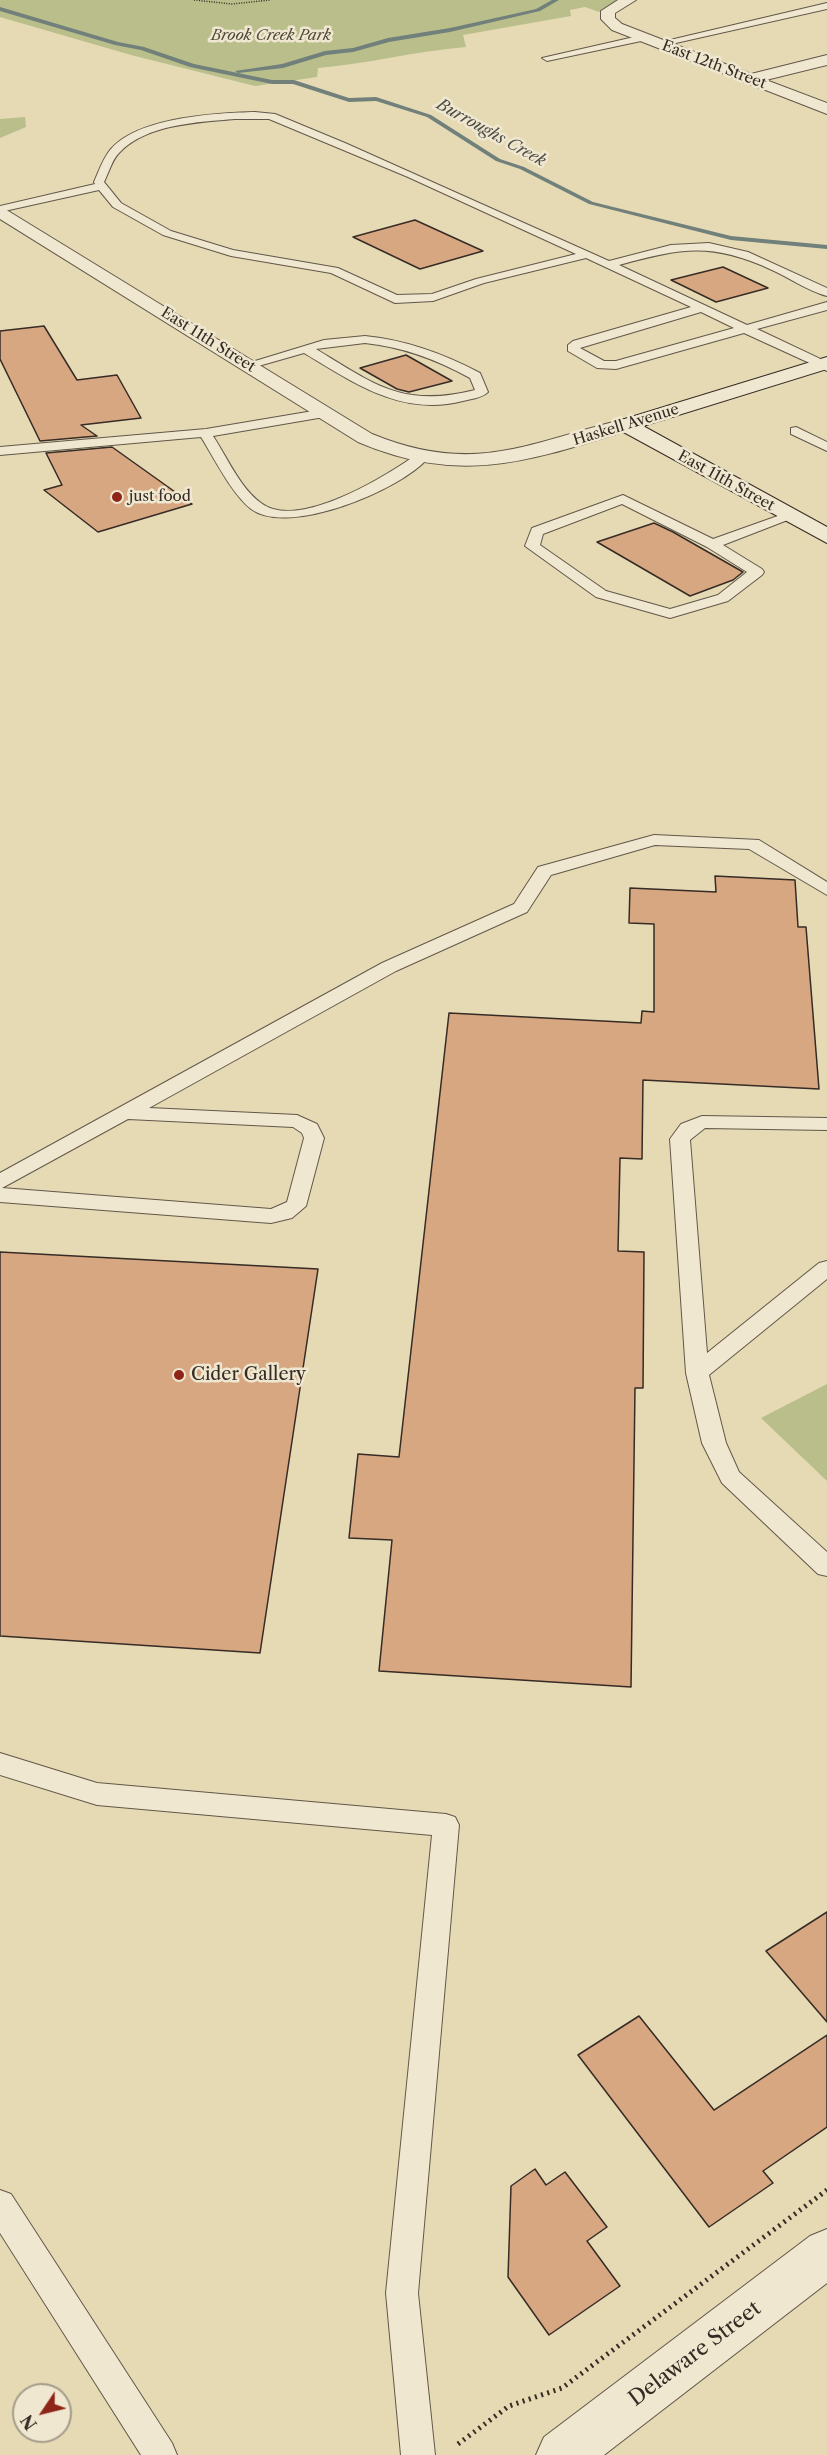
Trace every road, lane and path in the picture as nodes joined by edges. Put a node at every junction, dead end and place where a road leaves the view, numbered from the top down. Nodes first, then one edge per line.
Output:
1 (194, 0) edge
2 (270, 0) edge
3 (629, 0) edge
4 (827, 6) edge
5 (651, 41) junction
6 (547, 58) dead end
7 (827, 60) edge
8 (750, 79) junction
9 (827, 109) edge
10 (102, 186) junction
11 (0, 210) edge
12 (589, 254) junction
13 (610, 264) junction
14 (827, 292) edge
15 (827, 306) edge
16 (702, 308) junction
17 (747, 329) junction
18 (308, 350) junction
19 (248, 365) junction
20 (825, 365) edge
21 (325, 413) junction
22 (625, 425) junction
23 (796, 431) dead end
24 (204, 432) junction
25 (827, 447) edge
26 (0, 451) edge
27 (421, 458) junction
28 (791, 516) junction
29 (827, 536) edge
30 (712, 544) junction
31 (827, 890) edge
32 (124, 1113) junction
33 (827, 1124) edge
34 (0, 1182) edge
35 (0, 1195) edge
36 (827, 1268) edge
37 (697, 1373) junction
38 (827, 1567) edge
39 (0, 1764) edge
40 (827, 2190) edge
41 (0, 2205) edge
42 (827, 2253) edge
43 (452, 2448) dead end
44 (160, 2455) edge
45 (418, 2455) edge
46 (562, 2455) edge

1 - 2 path
3 - 5 street, East 12th Street
4 - 5 lane
5 - 6 lane
5 - 8 street, East 12th Street
7 - 8 street
8 - 9 street, East 12th Street
10 - 11 lane
10 - 12 lane
10 - 12 lane
11 - 19 street, East 11th Street
12 - 13 lane
13 - 14 lane
13 - 16 lane
15 - 17 lane
16 - 17 lane
16 - 17 lane
17 - 20 lane
18 - 18 lane
18 - 19 lane
19 - 21 street, East 11th Street
20 - 22 street, Haskell Avenue
21 - 24 lane
21 - 27 street, East 11th Street
22 - 27 street, Haskell Avenue
22 - 28 street, East 11th Street
23 - 25 lane
24 - 26 lane
24 - 27 lane
28 - 29 street, East 11th Street
28 - 30 lane
30 - 30 lane
31 - 32 lane
32 - 34 lane
32 - 35 lane
33 - 37 lane
36 - 37 lane
37 - 38 lane
39 - 45 lane
40 - 43 path
41 - 44 lane
42 - 46 street, Delaware Street

